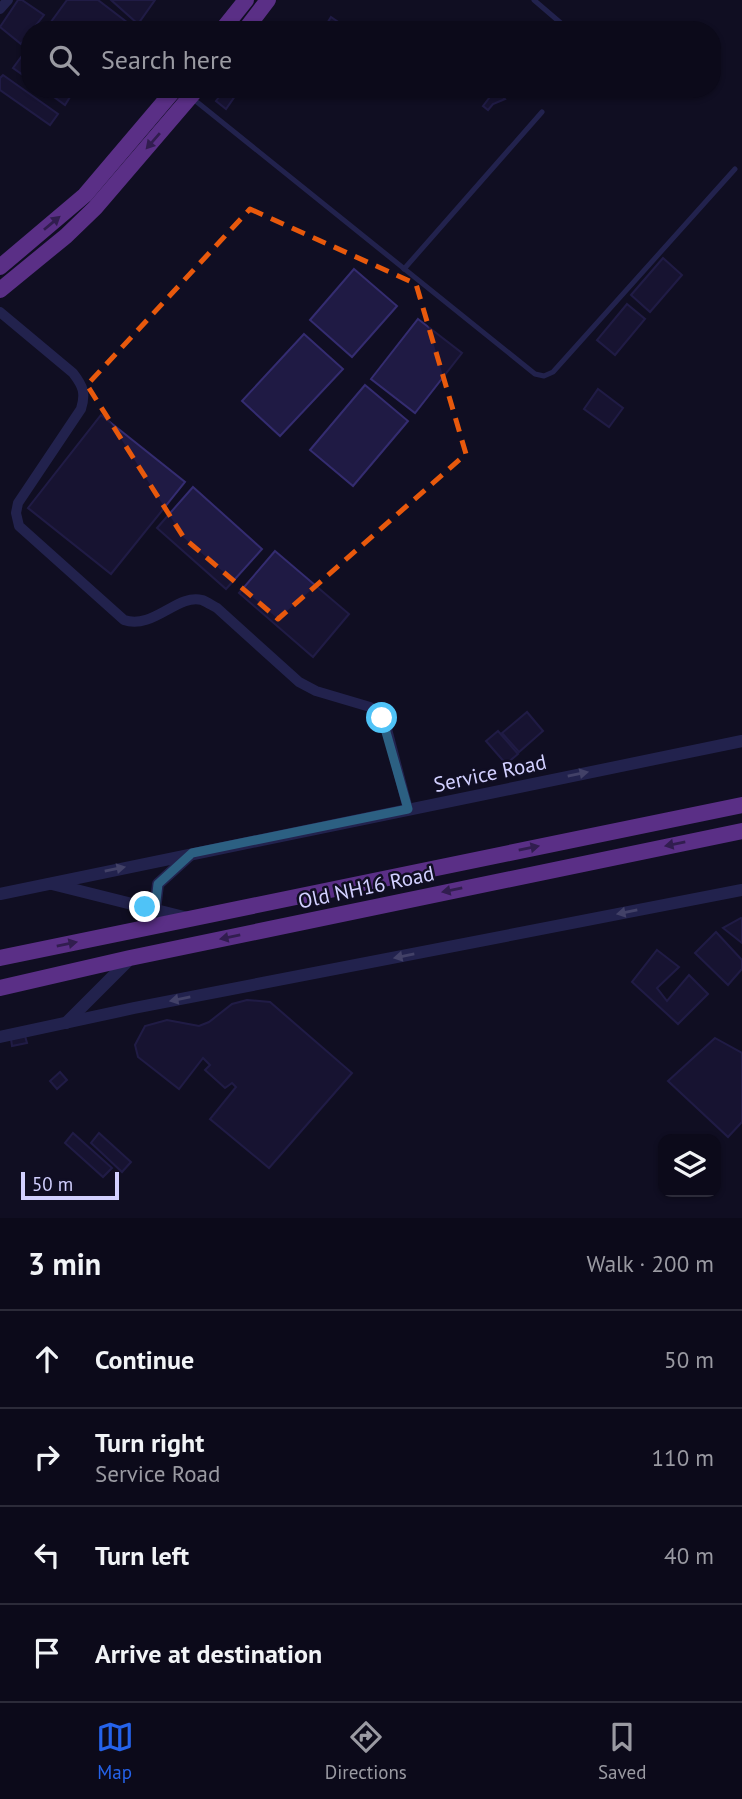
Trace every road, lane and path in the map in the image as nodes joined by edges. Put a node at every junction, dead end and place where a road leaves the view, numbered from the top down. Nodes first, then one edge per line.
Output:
1 (8, 0) edge
2 (246, 0) edge
3 (268, 0) edge
4 (534, 0) edge
5 (0, 9) edge
6 (229, 21) edge
7 (252, 21) edge
8 (558, 21) edge
9 (167, 98) edge
10 (185, 98) edge
11 (197, 98) edge
12 (542, 112) dead end
13 (735, 169) dead end
14 (0, 267) edge
15 (404, 269) junction
16 (0, 290) edge
17 (0, 312) edge
18 (742, 741) edge
19 (742, 805) edge
20 (408, 809) junction
21 (742, 831) edge
22 (192, 853) junction
23 (49, 883) junction
24 (742, 890) edge
25 (0, 894) edge
26 (155, 910) junction
27 (189, 918) junction
28 (0, 958) edge
29 (130, 958) junction
30 (0, 988) edge
31 (66, 1023) junction
32 (0, 1037) edge

1 - 5 street
2 - 6 main road
3 - 7 main road
4 - 8 lane
14 -> 9 main road
10 -> 16 main road
11 - 15 lane
12 - 15 lane
13 - 15 lane
17 - 20 street
20 -> 18 street, Service Road
27 -> 19 main road, Old NH16 Road
20 - 22 street, Service Road
21 -> 29 main road, Old NH16 Road
23 -> 22 street, Service Road
22 - 26 street
23 - 25 street, Service Road
23 - 26 street
24 -> 31 street
26 - 27 street
28 -> 27 main road, Old NH16 Road
29 - 30 main road, Old NH16 Road
29 - 31 street
31 - 32 street

